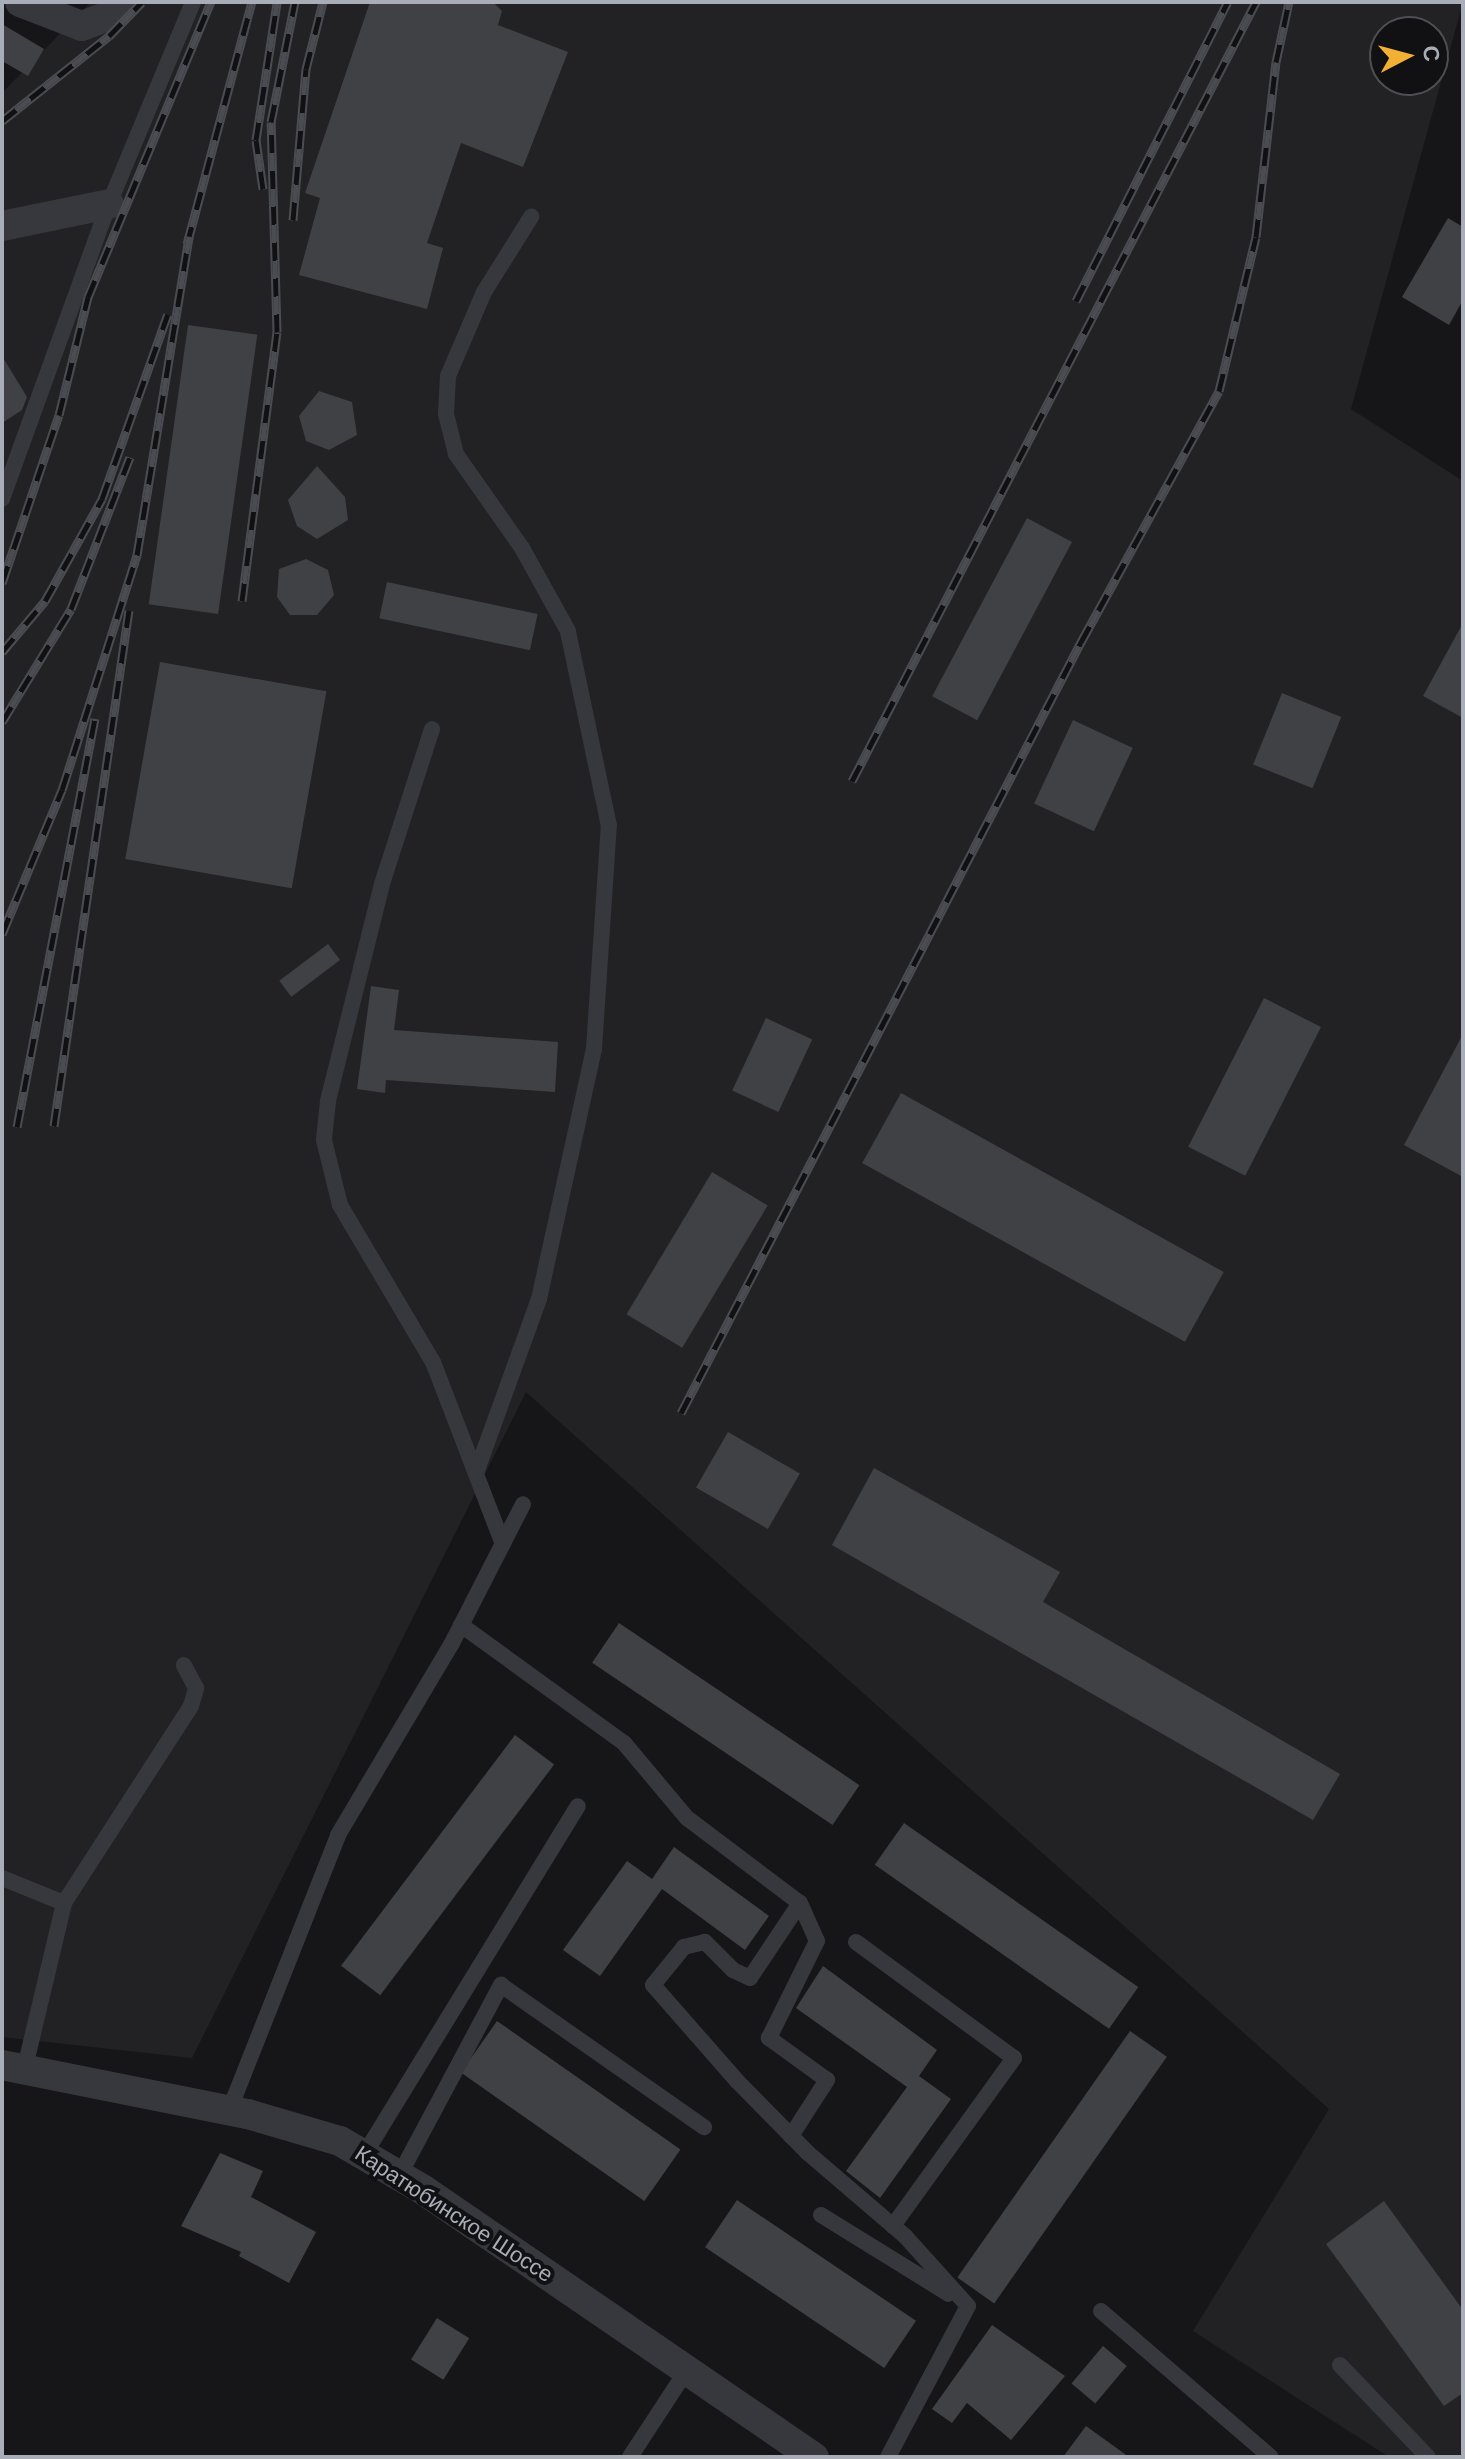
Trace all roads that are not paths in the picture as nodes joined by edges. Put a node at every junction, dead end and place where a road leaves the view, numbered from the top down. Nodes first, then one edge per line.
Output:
1 (20, 2) edge
2 (120, 2) edge
3 (193, 2) edge
4 (109, 204) junction
5 (531, 217) dead end
6 (2, 226) edge
7 (2, 499) edge
8 (432, 729) dead end
9 (476, 1473) junction
10 (523, 1504) dead end
11 (503, 1544) junction
12 (461, 1625) junction
13 (184, 1665) dead end
14 (578, 1806) dead end
15 (2, 1878) edge
16 (64, 1903) junction
17 (800, 1903) junction
18 (856, 1942) dead end
19 (14, 2066) edge
20 (229, 2111) junction
21 (704, 2127) dead end
22 (791, 2136) junction
23 (364, 2155) junction
24 (399, 2176) junction
25 (821, 2215) dead end
26 (893, 2226) junction
27 (968, 2306) junction
28 (1101, 2311) dead end
29 (1340, 2365) dead end
30 (687, 2370) junction
31 (630, 2457) edge
32 (814, 2457) edge
33 (888, 2457) edge
34 (1271, 2457) edge
35 (1428, 2457) edge

1 - 2 street
3 - 4 lane
4 - 6 street
4 - 7 lane
5 - 9 lane
8 - 9 lane
9 - 11 lane
10 - 11 lane
11 - 12 lane
12 - 17 lane
12 - 20 lane
13 - 16 lane
14 - 23 lane
15 - 16 lane
16 - 19 lane
17 - 22 lane
17 - 22 lane
18 - 26 lane
19 - 20 street, Каратюбинское Шоссе
20 - 23 street, Каратюбинское Шоссе
21 - 24 lane
22 - 26 lane
23 - 24 street, Каратюбинское Шоссе
24 - 30 street, Каратюбинское Шоссе
25 - 27 lane
26 - 27 lane
27 - 33 lane
28 - 34 lane
29 - 35 lane
30 - 31 lane
30 - 32 street, Каратюбинское Шоссе

